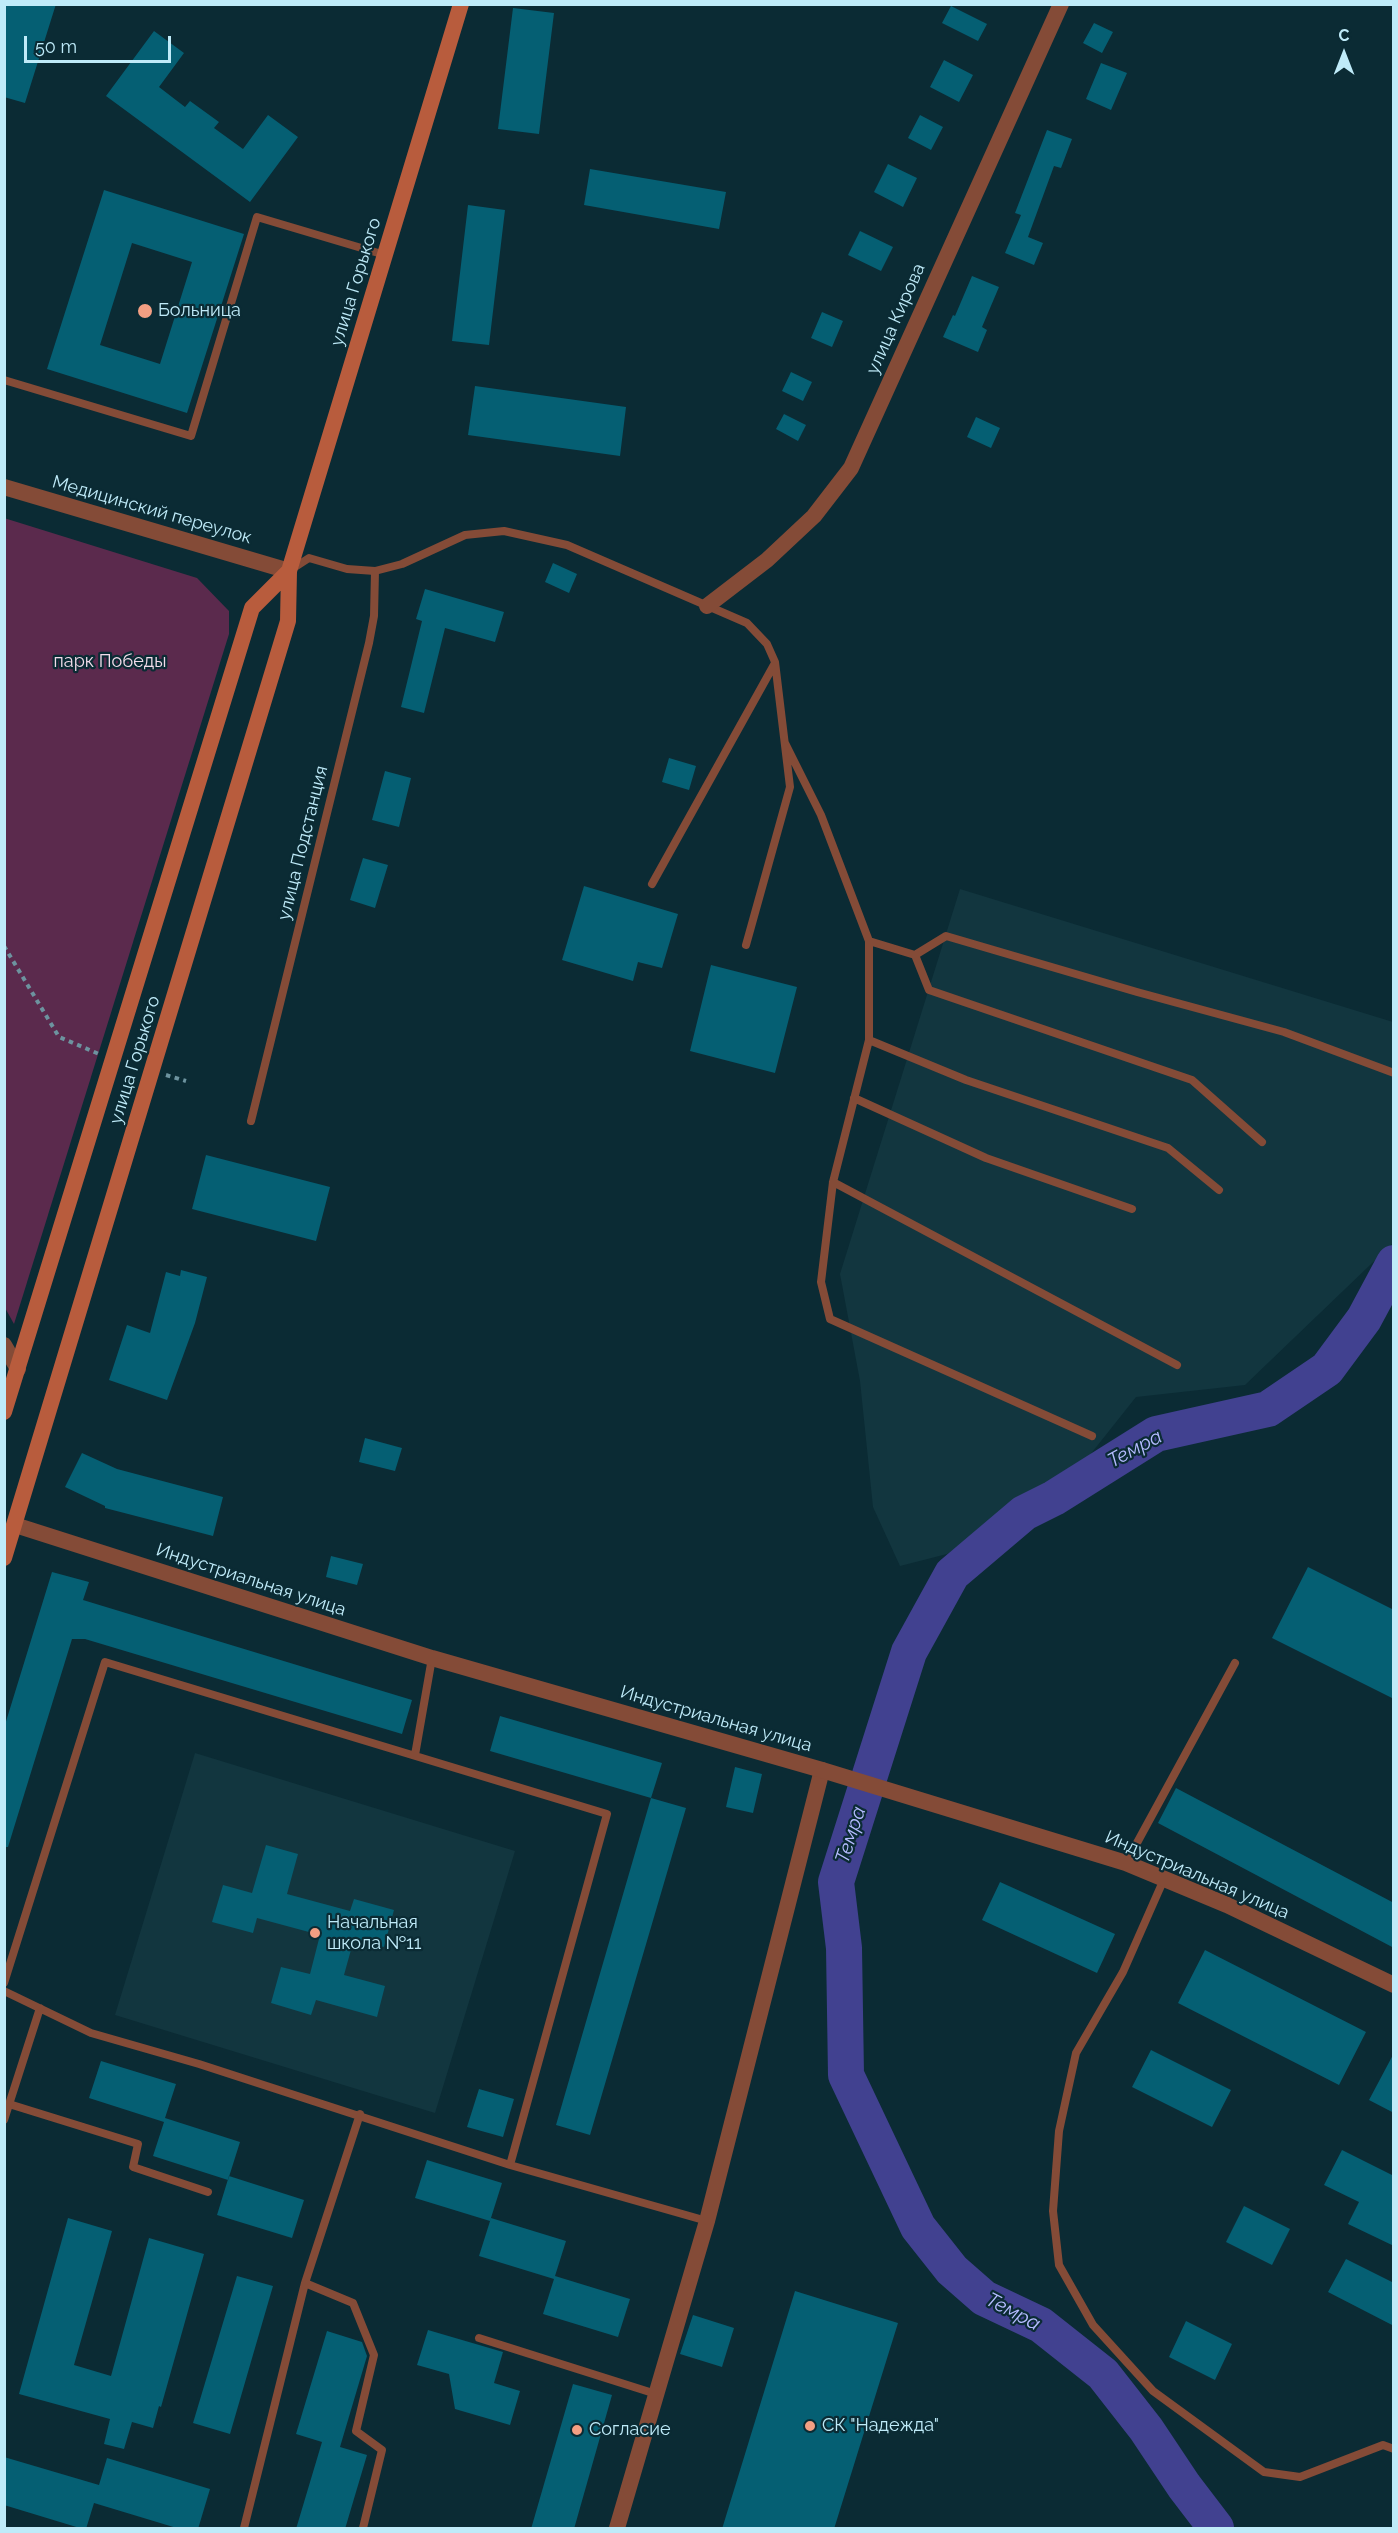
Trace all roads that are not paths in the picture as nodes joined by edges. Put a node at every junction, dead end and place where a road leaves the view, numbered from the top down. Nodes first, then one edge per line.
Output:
1 (461, 4) edge
2 (1061, 4) edge
3 (385, 255) junction
4 (4, 380) edge
5 (4, 487) edge
6 (290, 571) junction
7 (375, 572) junction
8 (707, 606) junction
9 (776, 663) junction
10 (785, 743) junction
11 (652, 884) dead end
12 (868, 940) junction
13 (746, 945) dead end
14 (915, 955) junction
15 (868, 1040) junction
16 (1394, 1073) edge
17 (854, 1098) junction
18 (251, 1121) dead end
19 (1262, 1142) dead end
20 (833, 1182) junction
21 (1219, 1190) dead end
22 (1132, 1209) dead end
23 (4, 1345) edge
24 (1177, 1365) dead end
25 (18, 1370) junction
26 (4, 1412) edge
27 (1092, 1436) dead end
28 (10, 1523) edge
29 (4, 1558) edge
30 (432, 1658) junction
31 (1235, 1663) dead end
32 (415, 1755) junction
33 (822, 1770) junction
34 (1126, 1863) junction
35 (1164, 1879) junction
36 (4, 1983) edge
37 (1394, 1985) edge
38 (4, 1991) edge
39 (40, 2008) junction
40 (9, 2104) junction
41 (360, 2114) junction
42 (4, 2120) edge
43 (510, 2164) junction
44 (208, 2193) dead end
45 (707, 2221) junction
46 (305, 2283) junction
47 (479, 2338) dead end
48 (656, 2394) junction
49 (1394, 2449) edge
50 (244, 2529) edge
51 (363, 2529) edge
52 (617, 2529) edge

1 - 3 main road, улица Горького
2 - 8 street, улица Кирова
3 - 4 lane
3 - 6 main road, улица Горького
5 - 6 street, Медицинский переулок
6 - 7 lane
6 - 25 main road, улица Горького
6 - 28 main road, улица Горького
7 - 8 lane
7 - 18 lane, улица Подстанция
8 - 9 lane
9 - 10 lane
9 - 11 lane
10 - 12 lane
10 - 13 lane
12 - 14 lane
12 - 15 lane
14 - 16 lane
14 - 19 lane
15 - 17 lane
15 - 21 lane
17 - 20 lane
17 - 22 lane
20 - 24 lane
20 - 27 lane
23 - 25 street
25 - 26 main road, улица Горького
28 - 29 main road, улица Горького
28 - 30 street, Индустриальная улица
30 - 32 lane
30 - 33 street, Индустриальная улица
31 - 34 lane
32 - 36 lane
32 - 43 lane
33 - 34 street, Индустриальная улица
33 - 45 street
34 - 35 street, Индустриальная улица
35 - 37 street, Индустриальная улица
35 - 49 lane
38 - 39 lane
39 - 40 lane
39 - 41 lane
40 - 42 lane
40 - 44 lane
41 - 43 lane
41 - 46 lane
43 - 45 lane
45 - 48 street
46 - 50 lane
46 - 51 lane
47 - 48 lane
48 - 52 street

